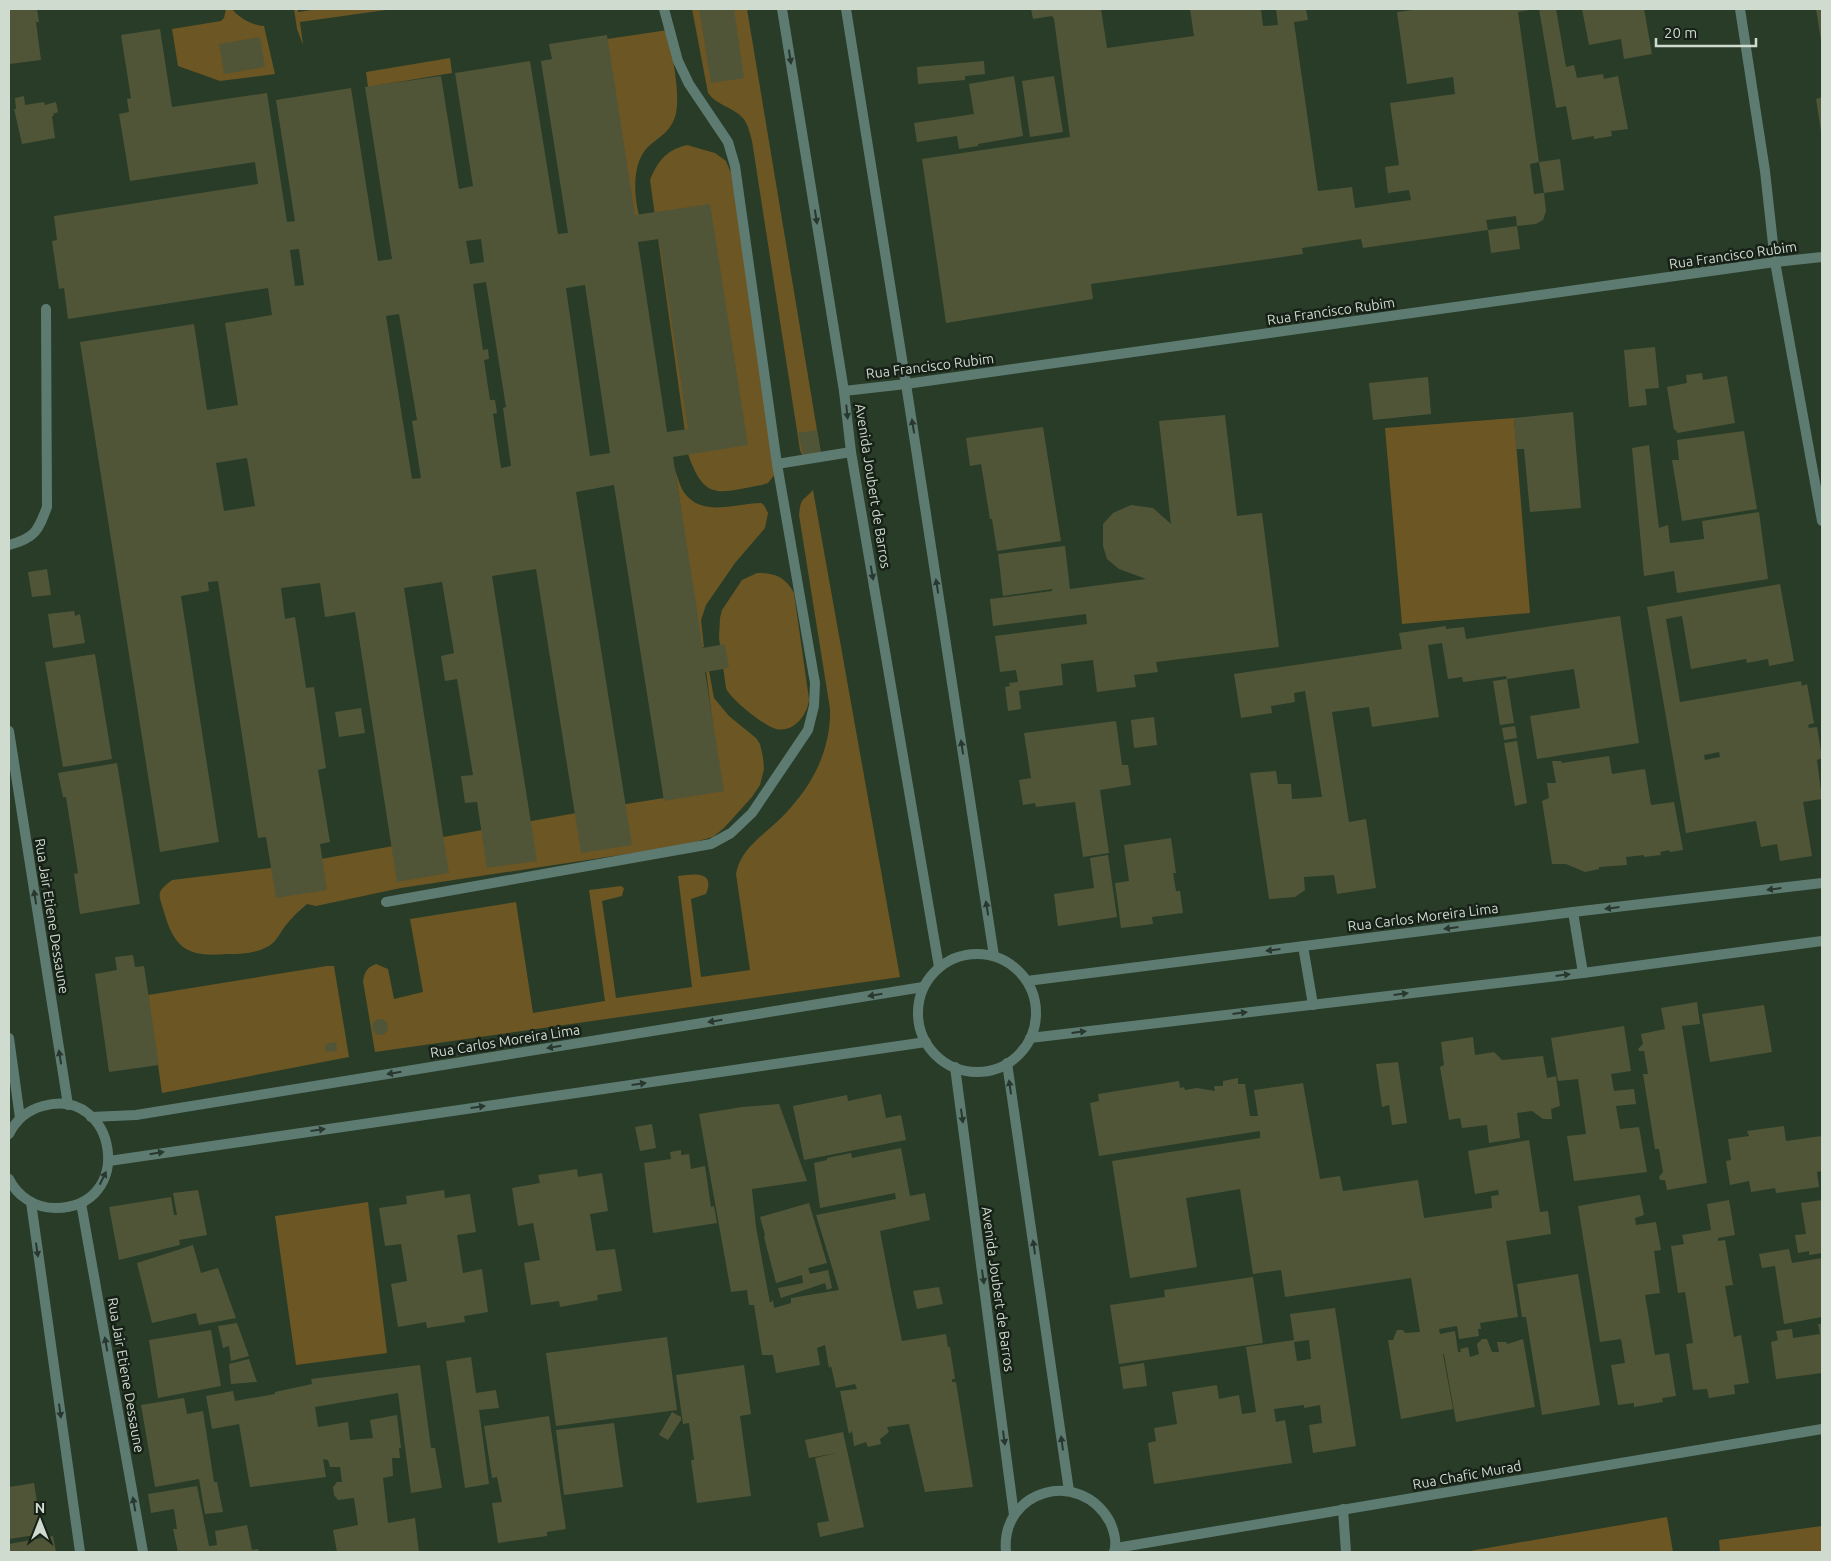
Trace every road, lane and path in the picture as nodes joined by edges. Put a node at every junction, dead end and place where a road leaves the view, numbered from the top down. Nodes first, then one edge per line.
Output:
1 (664, 9) edge
2 (782, 9) edge
3 (846, 9) edge
4 (1740, 9) edge
5 (1822, 257) edge
6 (1775, 262) junction
7 (46, 309) dead end
8 (906, 384) junction
9 (844, 391) junction
10 (851, 452) junction
11 (777, 464) junction
12 (1822, 521) edge
13 (9, 545) edge
14 (9, 731) edge
15 (1822, 883) edge
16 (386, 902) dead end
17 (1573, 912) junction
18 (1822, 941) edge
19 (1303, 946) junction
20 (994, 956) junction
21 (939, 967) junction
22 (1583, 973) junction
23 (1027, 981) junction
24 (923, 987) junction
25 (1313, 1005) junction
26 (9, 1038) edge
27 (1030, 1038) junction
28 (926, 1042) junction
29 (1007, 1063) junction
30 (955, 1068) junction
31 (68, 1105) junction
32 (91, 1117) junction
33 (20, 1118) junction
34 (9, 1134) edge
35 (109, 1161) junction
36 (9, 1179) edge
37 (31, 1202) junction
38 (81, 1203) junction
39 (1822, 1429) edge
40 (1069, 1491) junction
41 (1343, 1509) junction
42 (1014, 1515) junction
43 (1115, 1550) edge
44 (80, 1552) edge
45 (143, 1552) edge
46 (1003, 1552) edge
47 (1346, 1552) edge

1 - 11 street
2 -> 9 street, Avenida Joubert de Barros
3 - 8 street
4 - 6 street
5 - 6 street, Rua Francisco Rubim
6 - 8 street, Rua Francisco Rubim
6 - 12 street
7 - 13 street
8 - 9 street, Rua Francisco Rubim
20 -> 8 street
9 -> 10 street, Avenida Joubert de Barros
10 - 11 street
10 -> 21 street, Avenida Joubert de Barros
11 - 16 street
31 -> 14 street, Rua Jair Etiene Dessaune
15 -> 17 street, Rua Carlos Moreira Lima
17 -> 19 street, Rua Carlos Moreira Lima
17 - 22 street
18 - 22 street
19 -> 23 street, Rua Carlos Moreira Lima
19 - 25 street
20 - 21 street
20 - 23 street
21 - 24 street
25 -> 22 street
23 - 27 street
24 - 28 street
24 -> 32 street, Rua Carlos Moreira Lima
27 -> 25 street
26 - 33 street
27 - 29 street
28 - 30 street
35 -> 28 street
29 - 30 street
40 -> 29 street
30 -> 42 street, Avenida Joubert de Barros
31 - 32 street
31 - 33 street
32 - 35 street
33 - 34 street
38 -> 35 street
36 - 37 street
37 - 38 street
37 -> 44 street
45 -> 38 street, Rua Jair Etiene Dessaune
39 - 41 street, Rua Chafic Murad
40 - 42 street
40 - 43 street
41 - 43 street, Rua Chafic Murad
41 - 47 street
42 - 46 street

